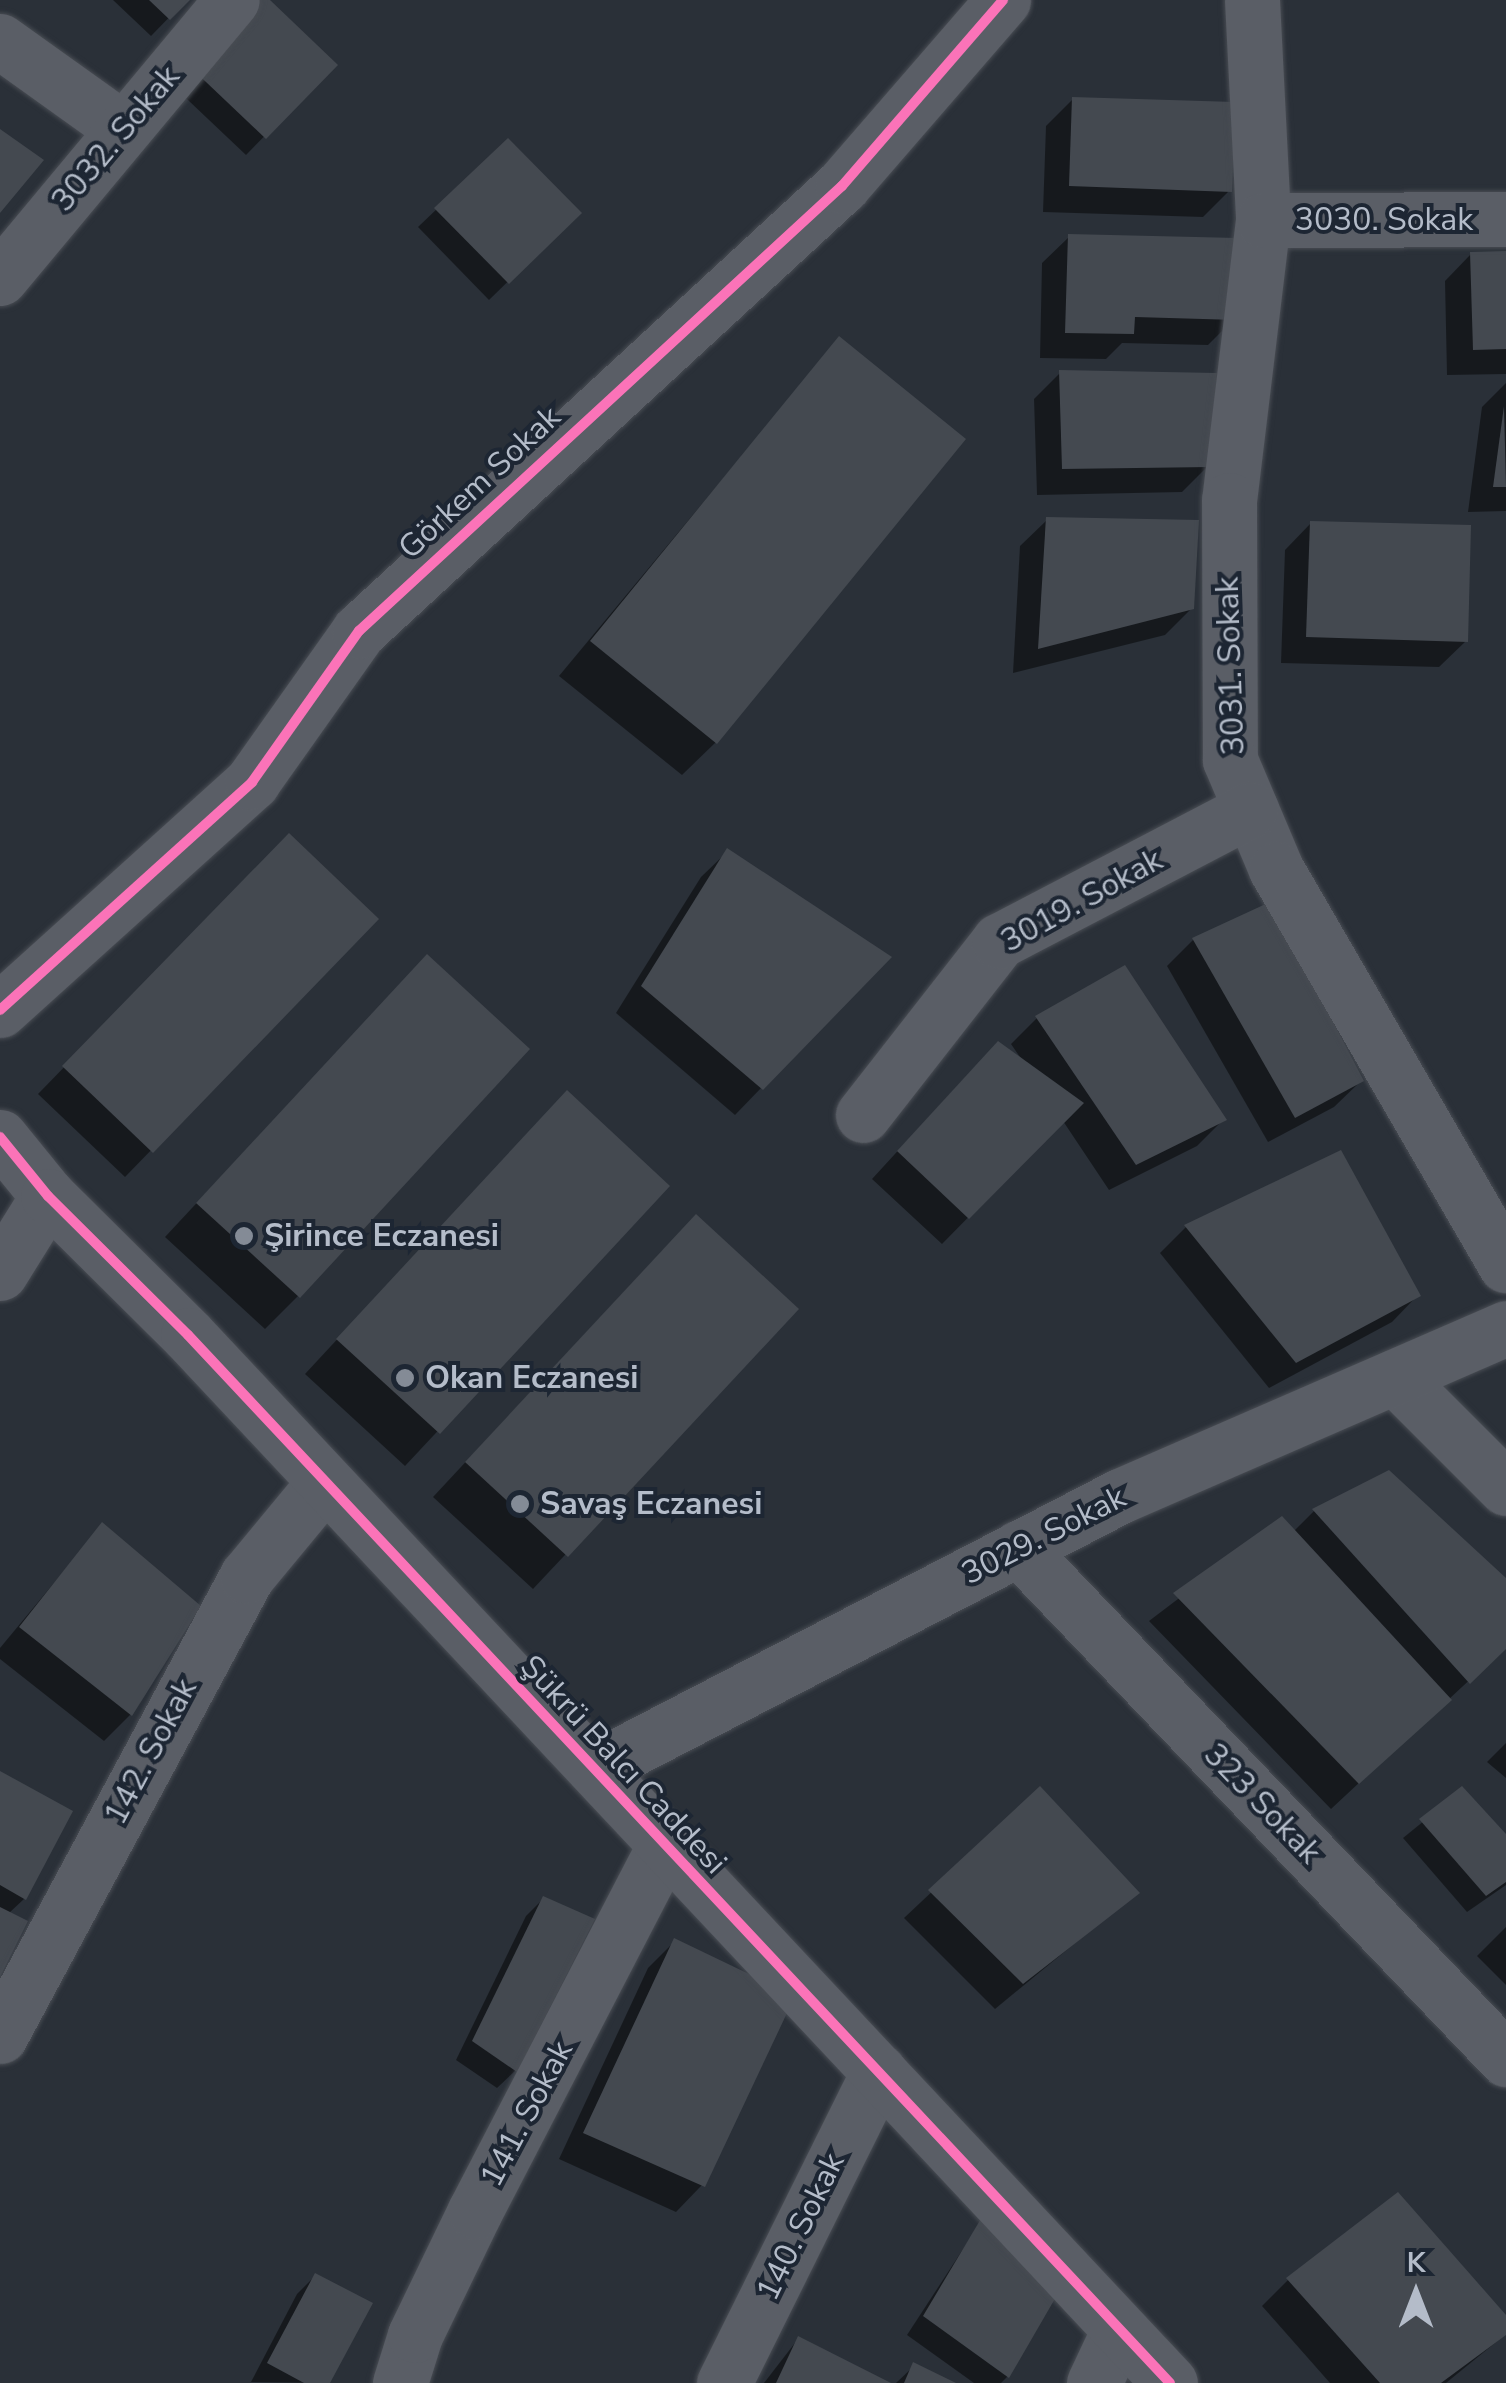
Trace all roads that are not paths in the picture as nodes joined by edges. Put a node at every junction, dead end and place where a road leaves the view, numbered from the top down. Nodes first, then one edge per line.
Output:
1 (232, 0) edge
2 (1003, 0) edge
3 (1252, 0) edge
4 (0, 42) edge
5 (124, 130) junction
6 (1506, 219) edge
7 (1263, 220) junction
8 (0, 278) edge
9 (1251, 809) junction
10 (0, 1010) edge
11 (863, 1115) dead end
12 (0, 1137) edge
13 (48, 1196) junction
14 (1506, 1265) edge
15 (0, 1272) edge
16 (1506, 1328) edge
17 (1395, 1377) junction
18 (323, 1484) junction
19 (1506, 1488) edge
20 (1018, 1548) junction
21 (595, 1768) junction
22 (663, 1849) junction
23 (0, 2036) edge
24 (1506, 2059) edge
25 (878, 2071) junction
26 (1118, 2332) junction
27 (400, 2383) edge
28 (724, 2383) edge
29 (1094, 2383) edge
30 (1170, 2383) edge

1 - 5 street, 3032. Sokak
2 - 10 street, Görkem Sokak
3 - 7 street, 3031. Sokak
4 - 5 street
5 - 8 street, 3032. Sokak
6 - 7 street, 3030. Sokak
7 - 9 street, 3031. Sokak
9 - 11 street, 3019. Sokak
9 - 14 street, 3031. Sokak
12 - 13 street, Şükrü Balcı Caddesi
13 - 15 street
13 - 18 street, Şükrü Balcı Caddesi
16 - 17 street, 3029. Sokak
17 - 19 street
17 - 20 street, 3029. Sokak
18 - 21 street, Şükrü Balcı Caddesi
18 - 23 street, 142. Sokak
20 - 21 street, 3029. Sokak
20 - 24 street, 323 Sokak
21 - 22 street, Şükrü Balcı Caddesi
22 - 25 street, Şükrü Balcı Caddesi
22 - 27 street, 141. Sokak
25 - 26 street, Şükrü Balcı Caddesi
25 - 28 street, 140. Sokak
26 - 29 street
26 - 30 street, Şükrü Balcı Caddesi

